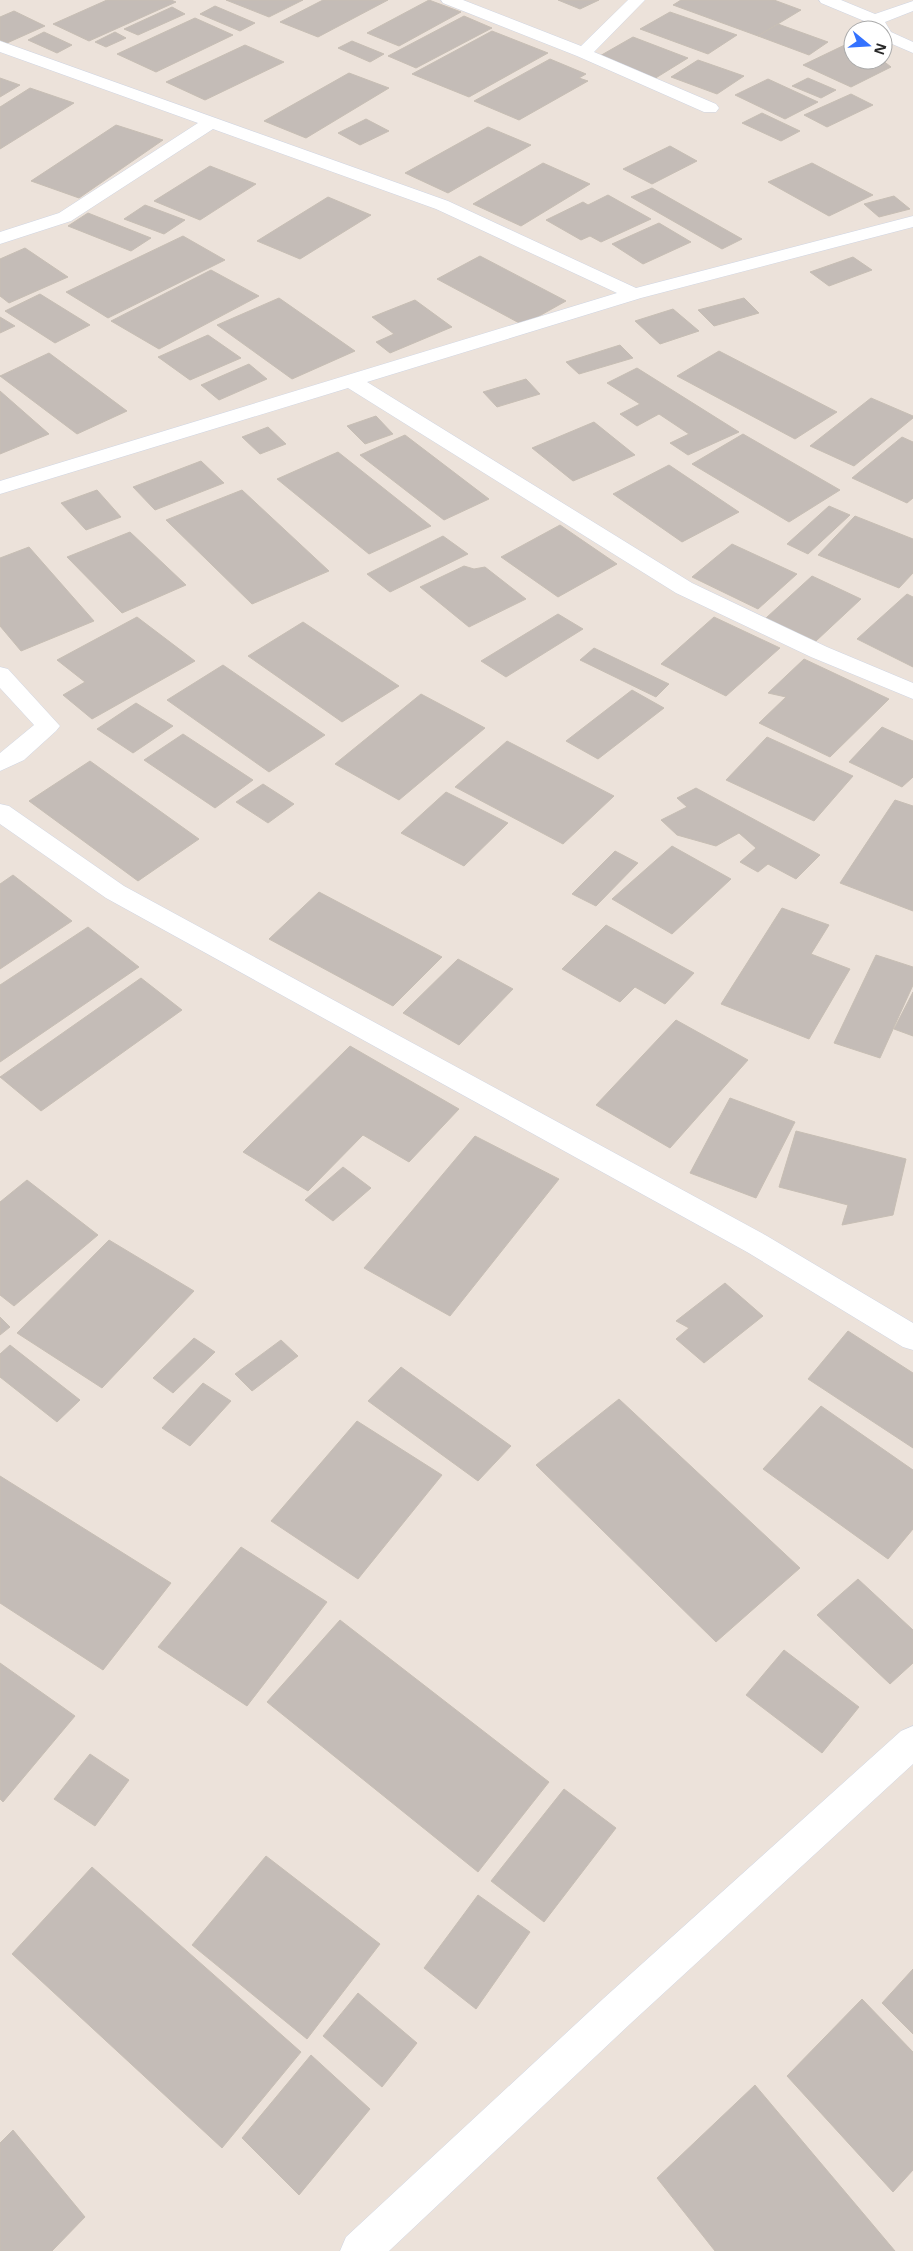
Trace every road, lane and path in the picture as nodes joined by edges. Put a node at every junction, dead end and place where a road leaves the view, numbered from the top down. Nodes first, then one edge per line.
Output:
1 (448, 0) edge
2 (637, 0) edge
3 (827, 0) edge
4 (913, 6) edge
5 (866, 20) edge
6 (891, 20) edge
7 (893, 39) edge
8 (0, 46) edge
9 (913, 48) edge
10 (583, 53) junction
11 (710, 108) dead end
12 (210, 124) junction
13 (913, 221) edge
14 (881, 230) junction
15 (0, 238) edge
16 (905, 239) dead end
17 (634, 294) junction
18 (351, 381) junction
19 (0, 488) edge
20 (0, 674) edge
21 (913, 692) edge
22 (0, 763) edge
23 (0, 812) edge
24 (913, 1338) edge
25 (913, 1742) edge
26 (360, 2251) edge

1 - 10 street
2 - 10 street
3 - 5 street
4 - 6 street
7 - 9 street
8 - 12 street
10 - 11 street
12 - 15 street
12 - 17 street
13 - 14 street
14 - 16 street
14 - 17 street
17 - 18 street
18 - 19 street
18 - 21 street
20 - 22 street
23 - 24 street
25 - 26 street

